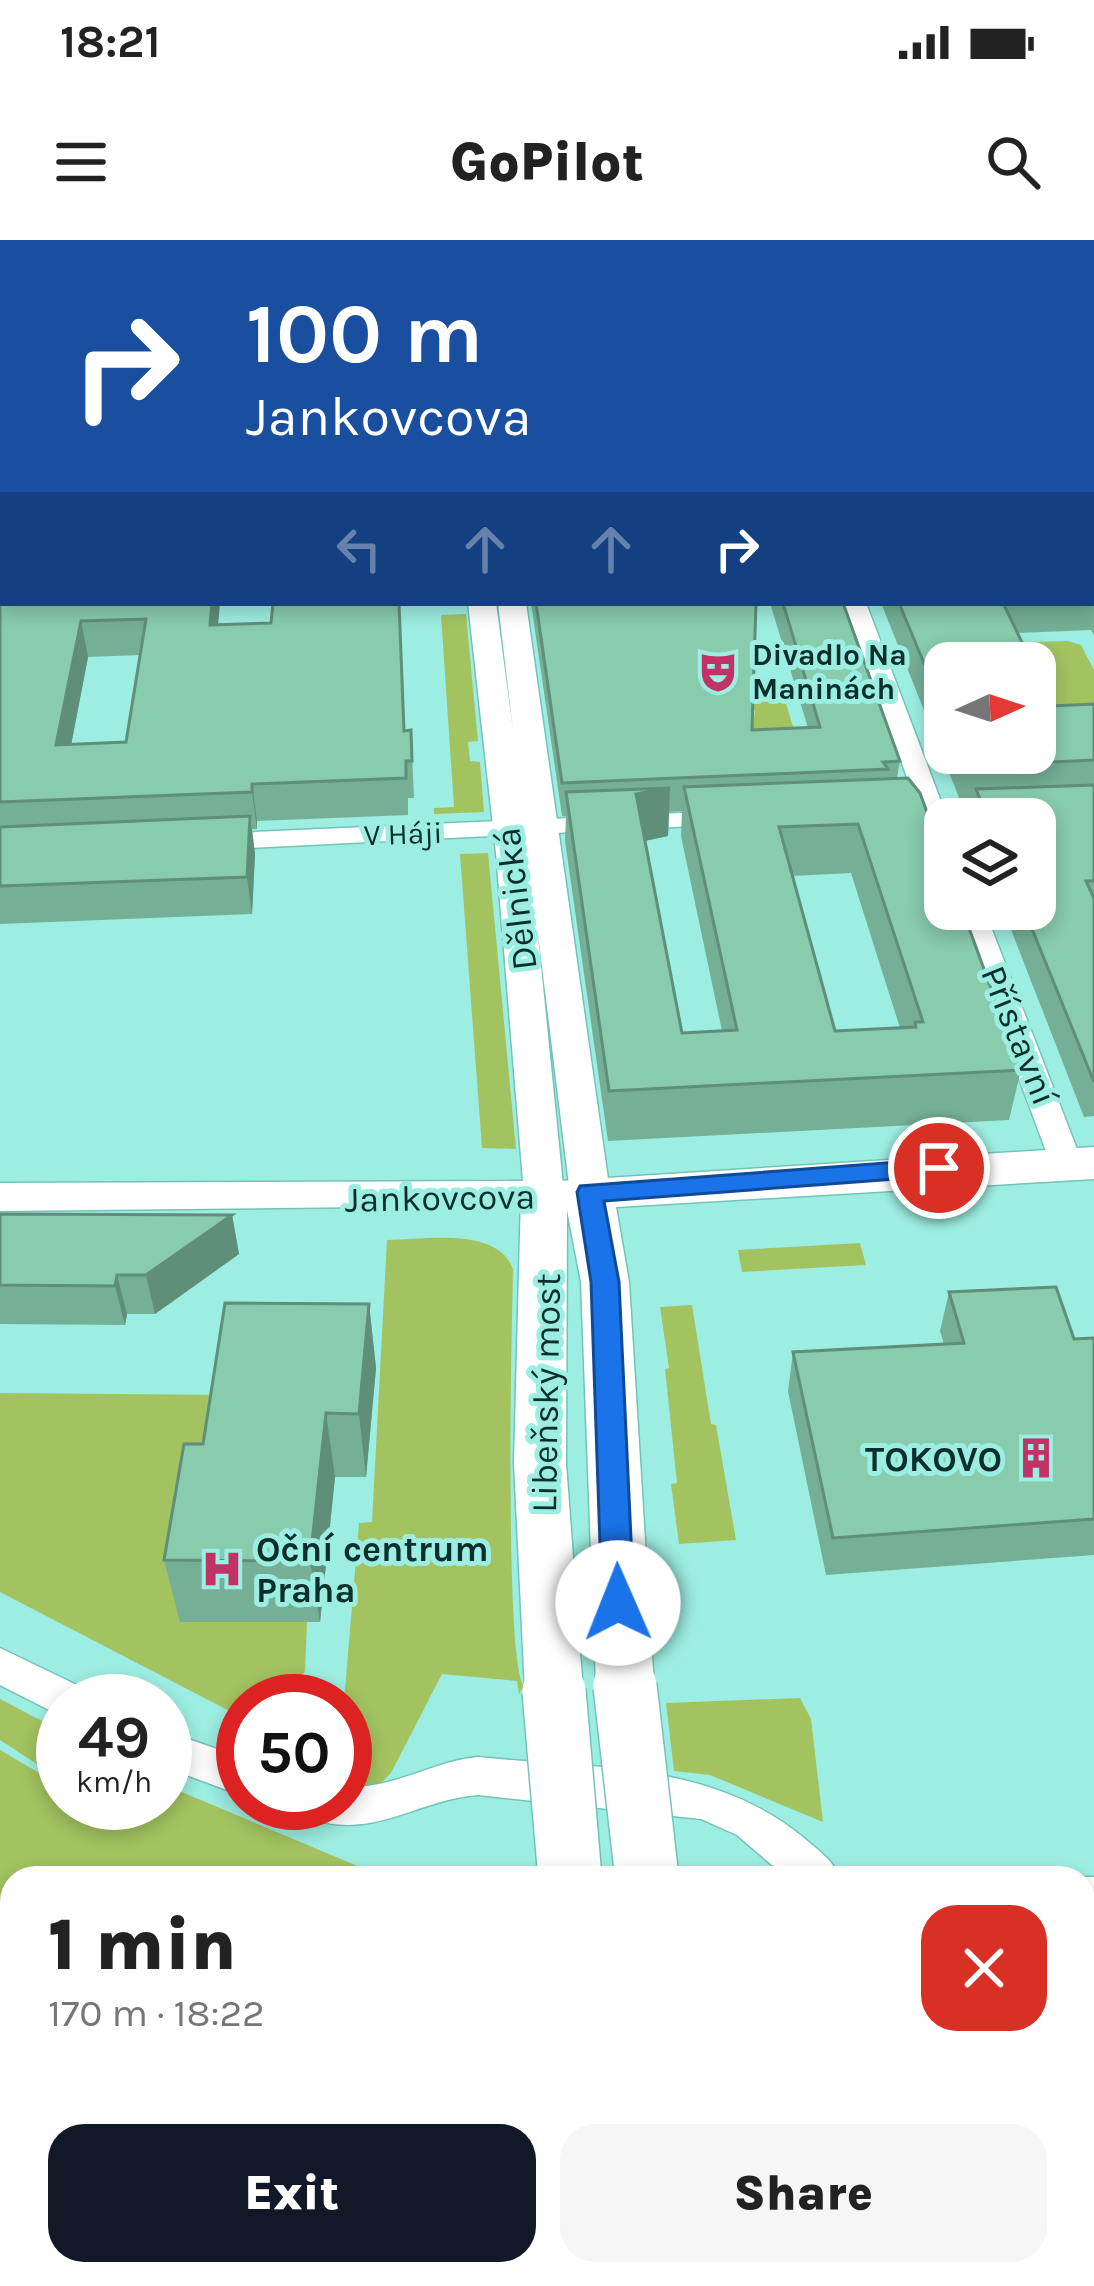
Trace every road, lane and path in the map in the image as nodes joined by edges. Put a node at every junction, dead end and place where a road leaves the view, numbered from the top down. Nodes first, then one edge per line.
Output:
1 (483, 606) edge
2 (512, 606) edge
3 (856, 606) edge
4 (926, 798) edge
5 (1094, 806) edge
6 (1056, 808) edge
7 (924, 813) edge
8 (858, 815) edge
9 (743, 819) edge
10 (525, 827) junction
11 (178, 844) edge
12 (979, 930) edge
13 (1080, 1163) edge
14 (567, 1194) junction
15 (0, 1197) edge
16 (0, 1665) edge
17 (36, 1684) edge
18 (372, 1807) edge
19 (569, 1866) edge
20 (646, 1866) edge
21 (805, 1866) edge

1 - 10 street, Dělnická
2 - 10 street, Dělnická
3 - 4 street
5 - 6 street
7 - 8 street
9 - 10 street, V Háji
10 - 11 street, V Háji
10 - 14 street, Dělnická
12 - 13 street, Přístavní
13 - 14 main road, Jankovcova
14 - 15 street, Jankovcova
14 - 19 main road, Libeňský most, bridge
14 - 20 main road, Libeňský most, bridge
16 - 17 street
18 - 21 street

